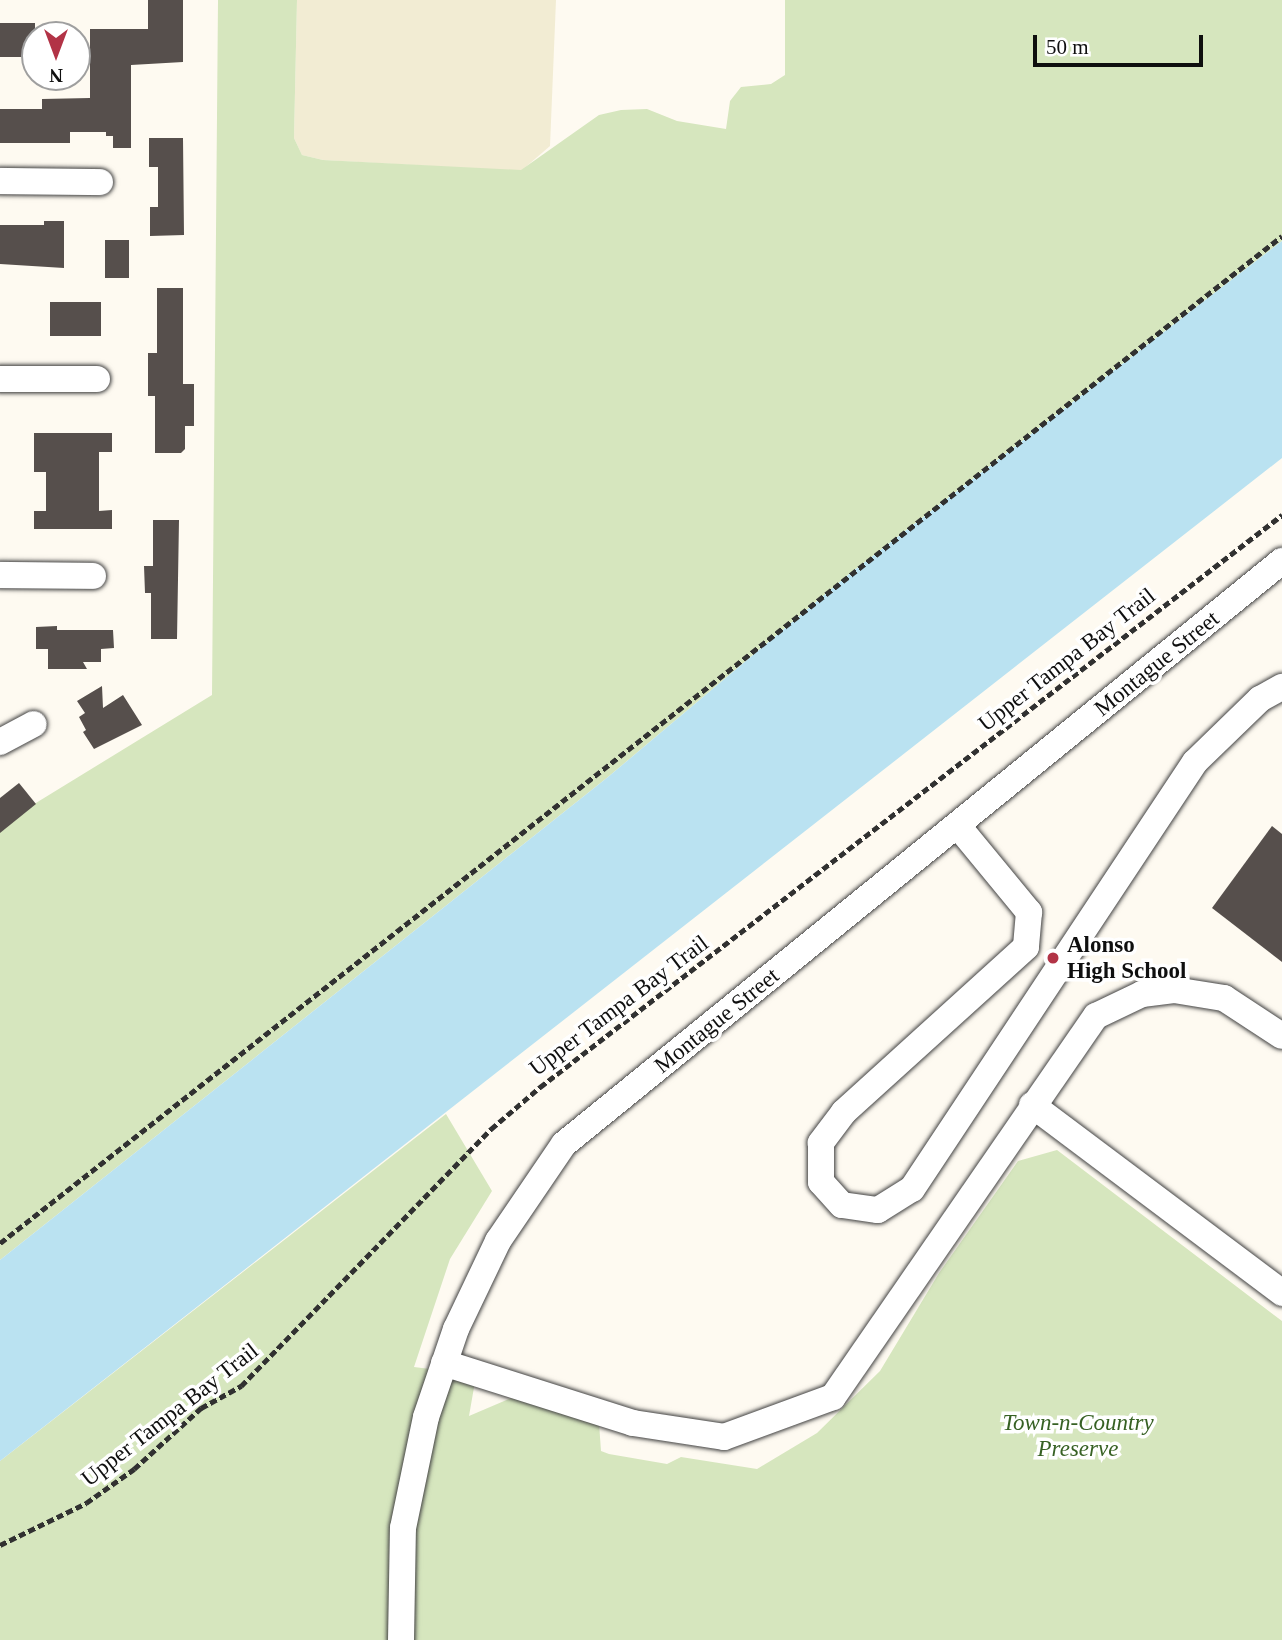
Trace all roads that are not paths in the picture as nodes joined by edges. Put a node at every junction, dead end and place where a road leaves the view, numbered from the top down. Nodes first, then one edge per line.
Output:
1 (0, 181) edge
2 (100, 182) dead end
3 (0, 379) edge
4 (97, 379) dead end
5 (1282, 561) edge
6 (0, 575) edge
7 (93, 576) dead end
8 (1282, 687) edge
9 (34, 724) dead end
10 (0, 742) edge
11 (958, 826) junction
12 (1282, 1036) edge
13 (1032, 1105) junction
14 (1282, 1293) edge
15 (444, 1363) junction
16 (401, 1640) edge

1 - 2 street
3 - 4 street
5 - 11 street, Montague Street
6 - 7 street
8 - 11 street
9 - 10 street
11 - 15 street, Montague Street
12 - 13 street
13 - 14 street
13 - 15 street
15 - 16 street, Montague Street

